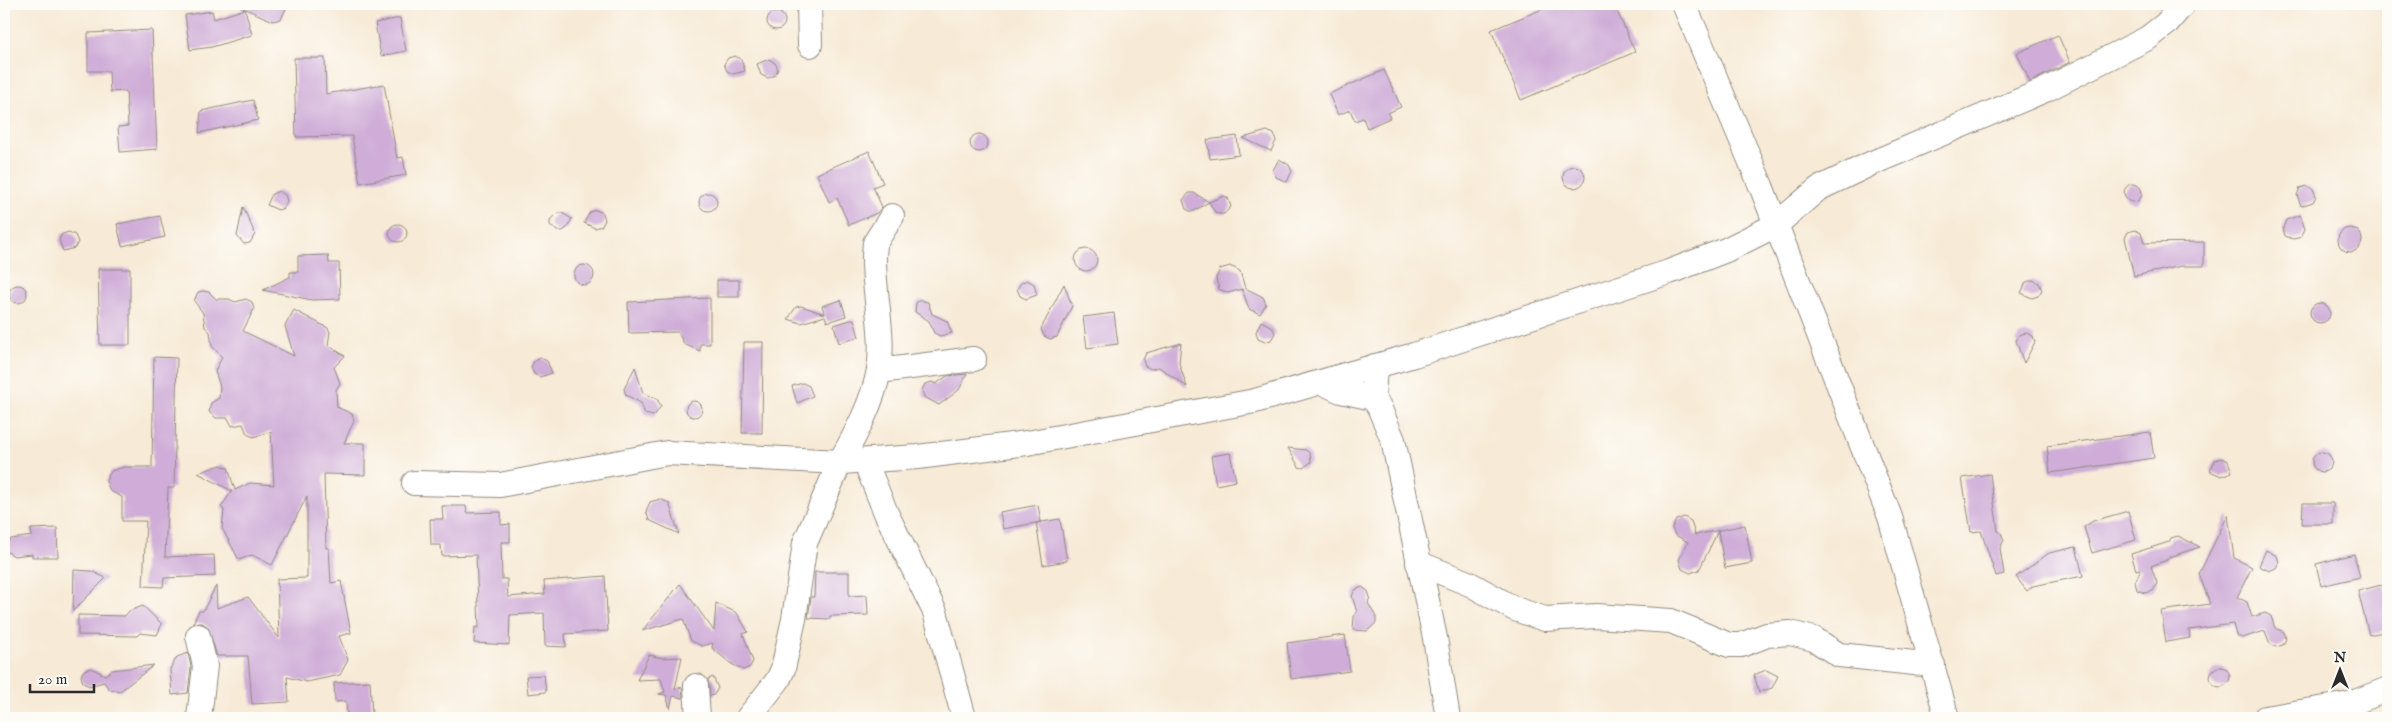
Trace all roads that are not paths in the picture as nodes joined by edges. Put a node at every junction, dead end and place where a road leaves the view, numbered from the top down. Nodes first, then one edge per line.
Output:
1 (809, 4) edge
2 (1684, 4) edge
3 (2183, 4) edge
4 (810, 45) dead end
5 (892, 216) dead end
6 (1776, 226) junction
7 (974, 359) dead end
8 (1375, 366) junction
9 (879, 371) junction
10 (1321, 382) junction
11 (1373, 398) junction
12 (858, 432) junction
13 (870, 461) junction
14 (840, 462) junction
15 (414, 483) dead end
16 (1418, 562) junction
17 (198, 636) dead end
18 (1934, 665) junction
19 (696, 686) dead end
20 (2388, 689) edge
21 (199, 718) edge
22 (698, 718) edge
23 (748, 718) edge
24 (964, 718) edge
25 (1448, 718) edge
26 (1947, 718) edge
27 (2265, 718) edge

1 - 4 street
2 - 6 street
3 - 6 street
5 - 9 street
6 - 8 street
6 - 18 street
7 - 9 street
8 - 10 street
8 - 11 street
9 - 12 street
10 - 11 street
10 - 13 street
11 - 16 street
12 - 13 street
12 - 14 street
13 - 14 street
13 - 24 street
14 - 15 street
14 - 23 street
16 - 18 street
16 - 25 street
17 - 21 street
18 - 26 street
19 - 22 street
20 - 27 street

